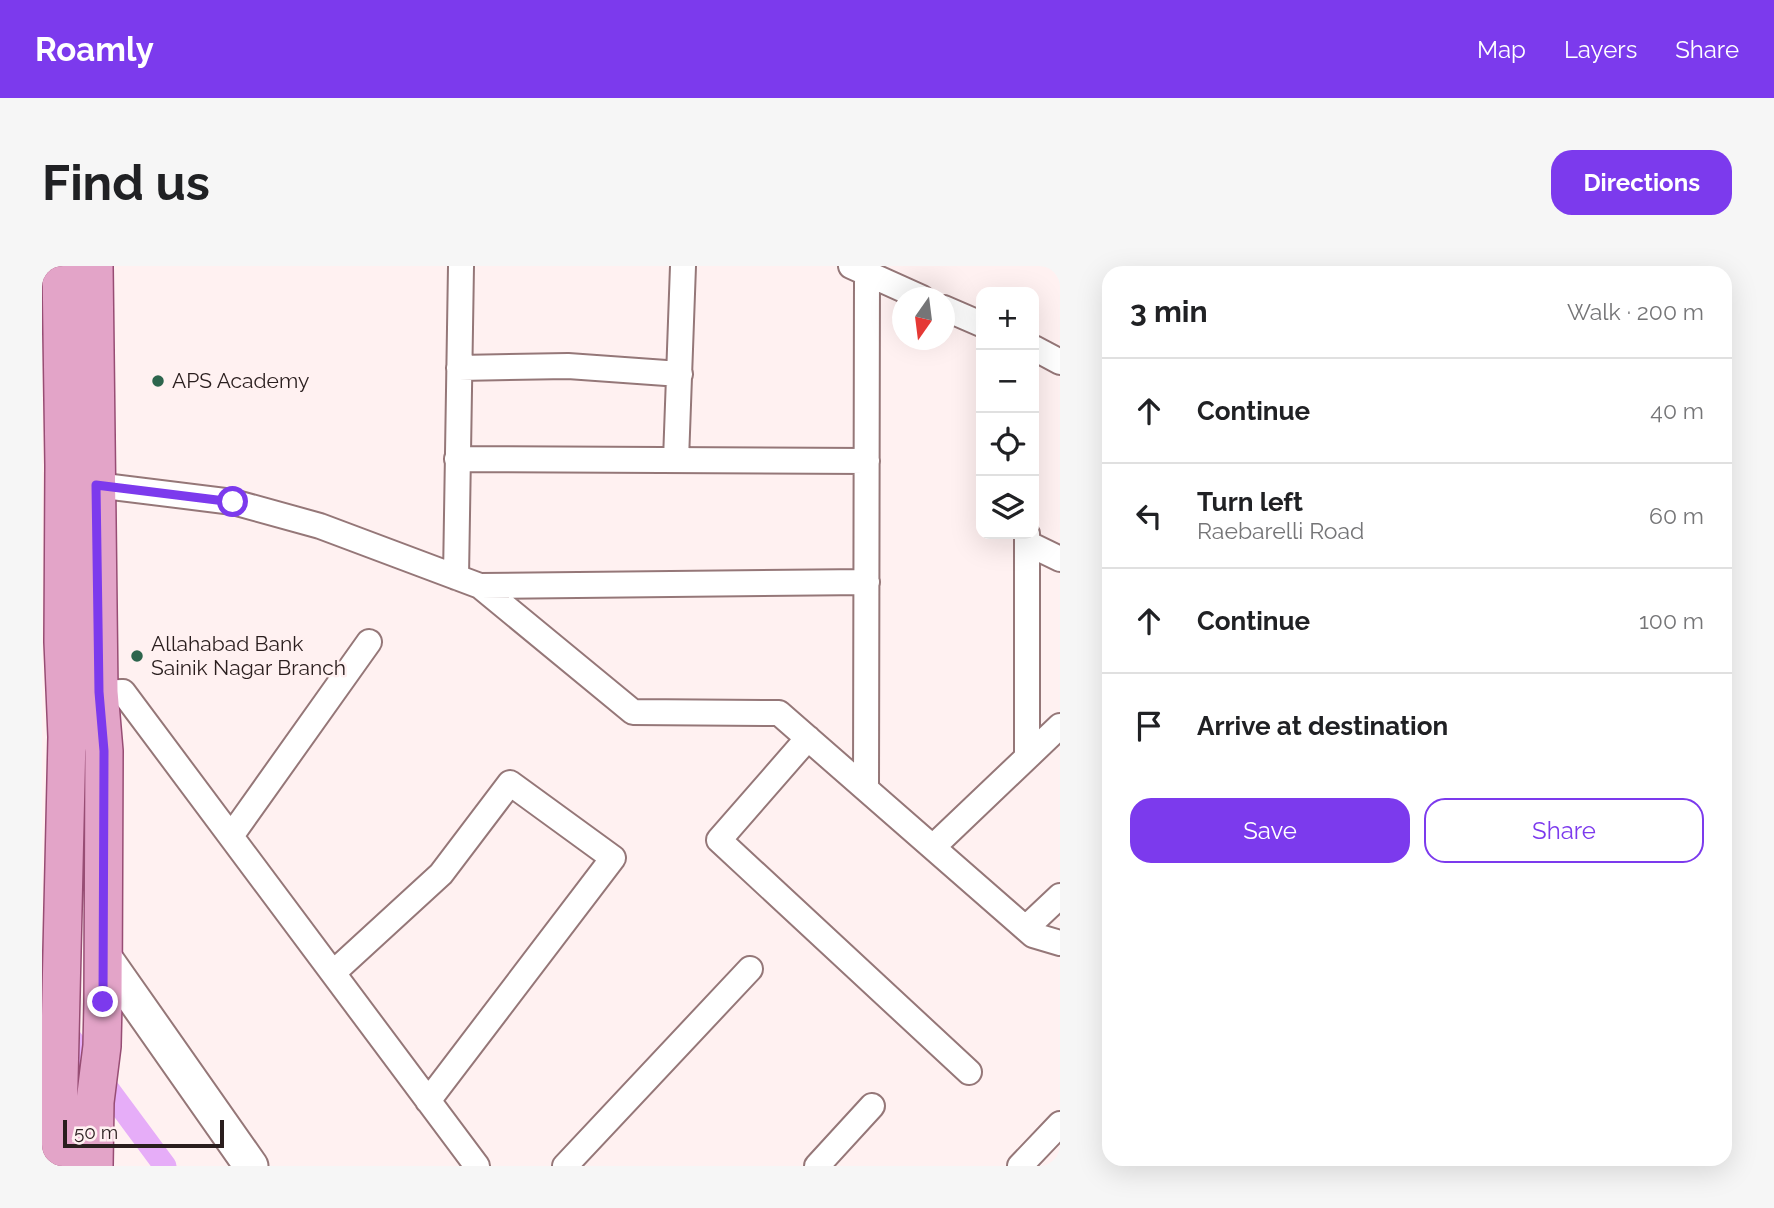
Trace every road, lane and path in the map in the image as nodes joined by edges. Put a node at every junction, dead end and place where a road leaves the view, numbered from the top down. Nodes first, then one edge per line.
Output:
1 (61, 266) edge
2 (94, 266) edge
3 (461, 266) edge
4 (683, 266) edge
5 (859, 269) edge
6 (898, 287) edge
7 (955, 312) edge
8 (976, 322) edge
9 (1038, 350) edge
10 (1060, 362) edge
11 (459, 368) junction
12 (680, 375) junction
13 (457, 459) junction
14 (676, 460) junction
15 (867, 461) junction
16 (96, 485) junction
17 (1027, 539) edge
18 (1029, 539) edge
19 (1060, 559) edge
20 (456, 577) junction
21 (867, 582) junction
22 (480, 586) junction
23 (369, 642) dead end
24 (82, 693) junction
25 (1060, 726) edge
26 (808, 738) junction
27 (1027, 757) junction
28 (866, 789) junction
29 (231, 836) junction
30 (933, 847) junction
31 (1060, 896) edge
32 (52, 904) edge
33 (1026, 929) junction
34 (1060, 943) edge
35 (103, 956) junction
36 (750, 969) dead end
37 (333, 973) junction
38 (969, 1072) dead end
39 (428, 1101) junction
40 (872, 1106) dead end
41 (50, 1114) edge
42 (1060, 1124) edge
43 (57, 1166) edge
44 (94, 1166) edge
45 (251, 1166) edge
46 (477, 1166) edge
47 (565, 1166) edge
48 (817, 1166) edge
49 (1020, 1166) edge

1 - 24 main road
2 - 16 main road
3 - 11 street
4 - 12 street
5 - 6 street
5 - 15 street
7 - 8 street
9 - 10 street
11 - 12 street
11 - 13 street
12 - 14 street
13 - 14 street
13 - 20 street
14 - 15 street
15 - 21 street
16 - 20 street
16 - 24 main road
17 - 27 street
18 - 19 street
20 - 22 street
21 - 22 street
21 - 28 street
22 - 26 street
23 - 29 street
24 - 29 street
24 - 32 main road
24 - 35 main road
25 - 27 street
26 - 28 street
26 - 38 street
27 - 30 street
28 - 30 street
29 - 37 street
30 - 33 street
31 - 33 street
32 - 41 main road
33 - 34 street
35 - 44 main road
35 - 45 street
36 - 47 street
37 - 39 street
37 - 39 street
39 - 46 street
40 - 48 street
41 - 43 main road
42 - 49 street

